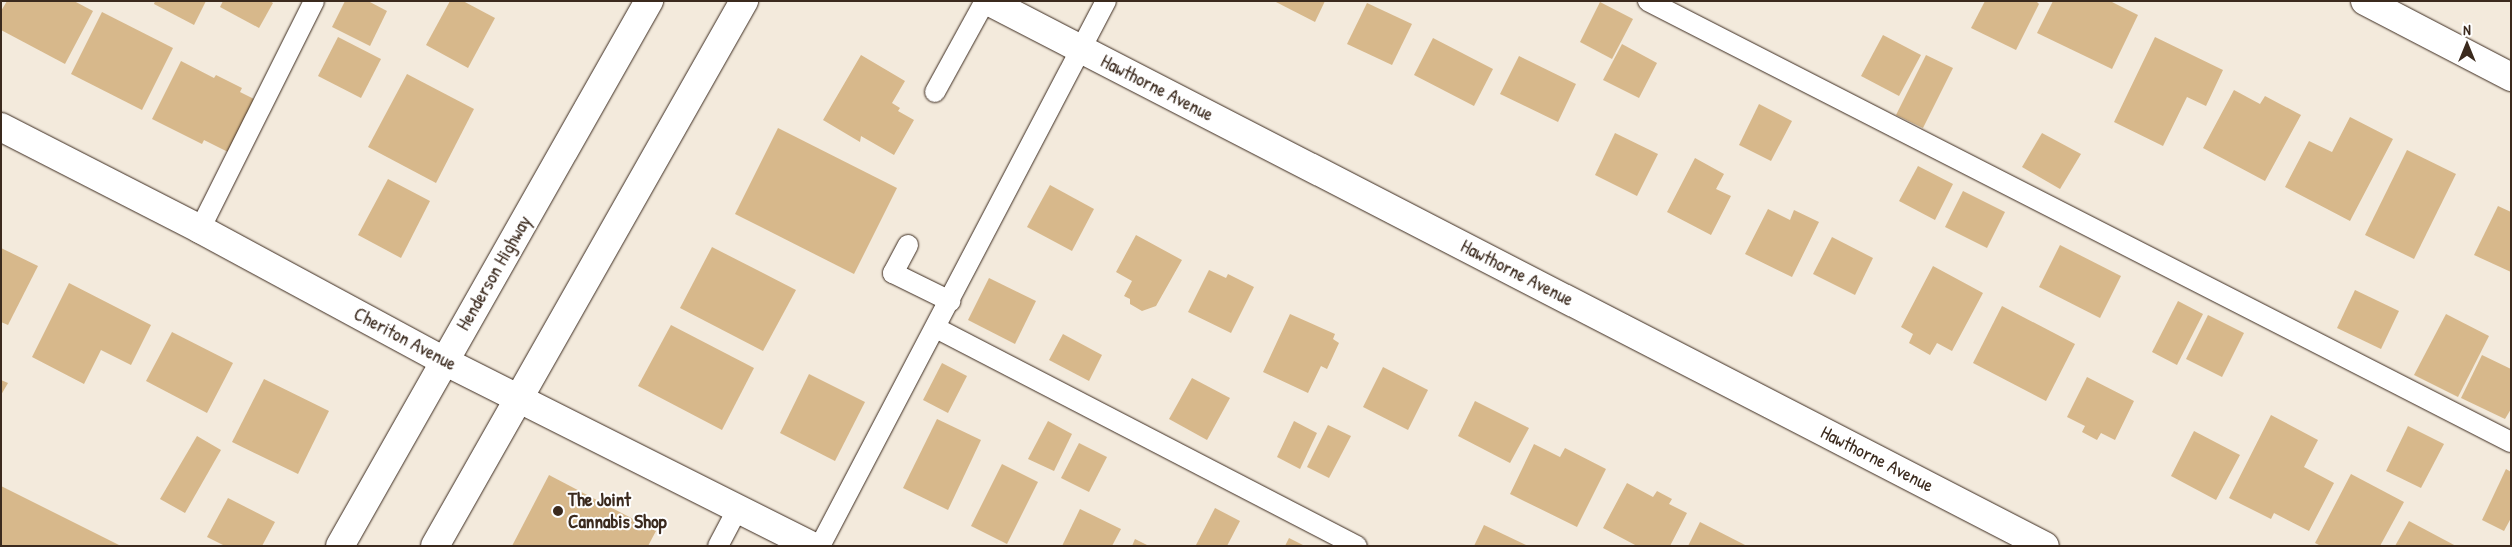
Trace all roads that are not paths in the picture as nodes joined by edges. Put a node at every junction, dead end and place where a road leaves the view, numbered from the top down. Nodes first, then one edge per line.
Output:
1 (314, 1) edge
2 (650, 1) edge
3 (744, 1) edge
4 (987, 1) edge
5 (1106, 1) edge
6 (1648, 1) edge
7 (2365, 1) edge
8 (1082, 49) junction
9 (2511, 77) edge
10 (935, 92) dead end
11 (1, 127) edge
12 (200, 229) junction
13 (908, 245) dead end
14 (950, 301) junction
15 (936, 328) junction
16 (444, 361) junction
17 (520, 398) junction
18 (2511, 442) edge
19 (738, 508) junction
20 (340, 546) edge
21 (435, 546) edge
22 (718, 546) edge
23 (812, 546) edge
24 (820, 546) edge
25 (1358, 546) edge
26 (2046, 546) edge

1 - 12 lane
2 - 16 street, Henderson Highway
3 - 17 street
4 - 8 street, Hawthorne Avenue
4 - 10 lane
5 - 8 lane
6 - 18 lane
7 - 9 street
8 - 14 lane
8 - 26 street, Hawthorne Avenue
11 - 12 street, Cheriton Avenue
12 - 16 street, Cheriton Avenue
13 - 14 lane
14 - 15 lane
15 - 24 lane
15 - 25 lane
16 - 17 street, Cheriton Avenue
16 - 20 street, Henderson Highway
17 - 19 street, Cheriton Avenue
17 - 21 street
19 - 22 lane
19 - 23 street, Cheriton Avenue

